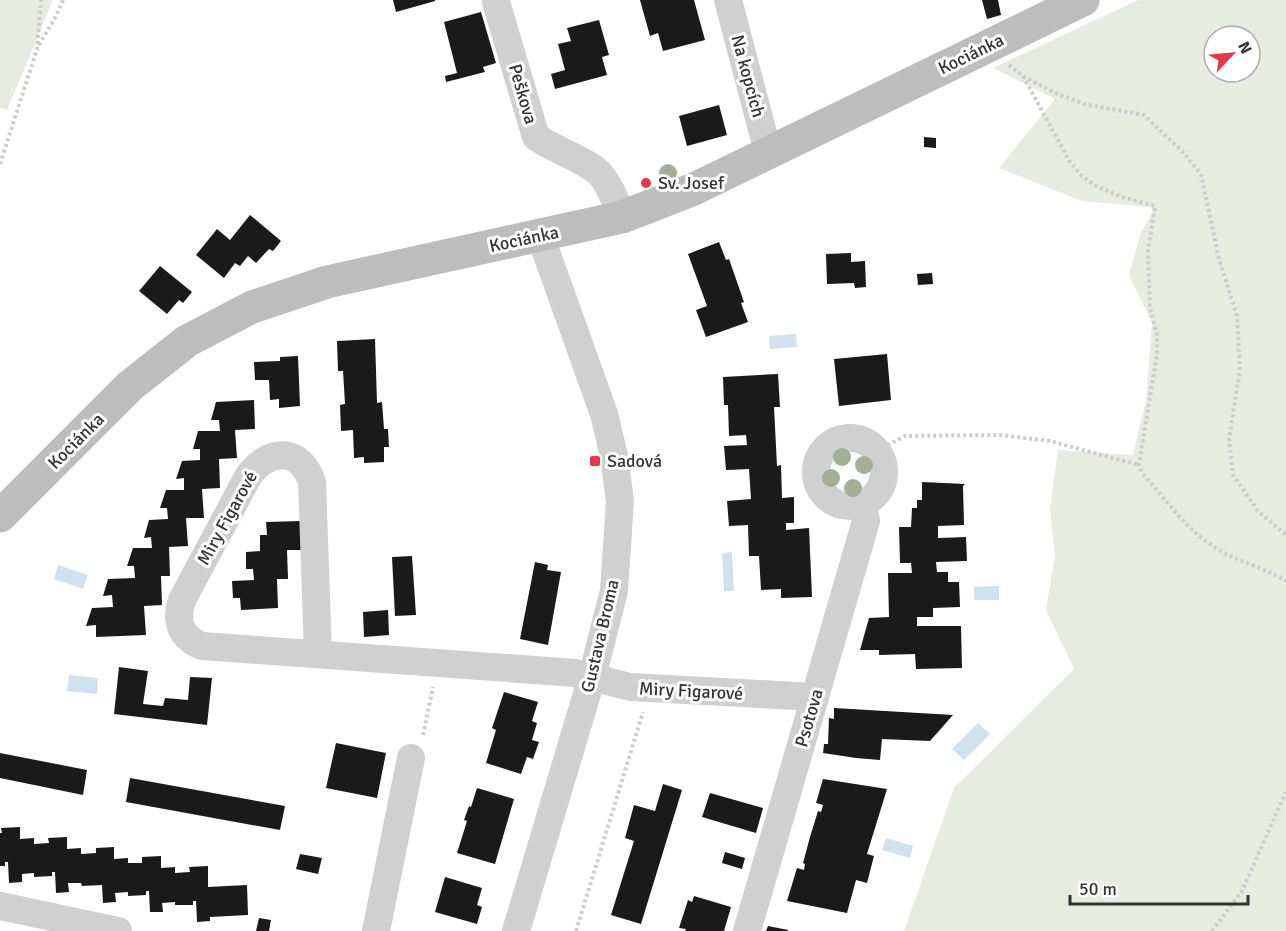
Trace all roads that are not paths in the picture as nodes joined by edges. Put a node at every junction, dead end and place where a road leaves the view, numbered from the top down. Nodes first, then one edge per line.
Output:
1 (728, 0) edge
2 (1083, 0) edge
3 (496, 2) dead end
4 (768, 152) junction
5 (622, 217) junction
6 (540, 235) junction
7 (863, 504) junction
8 (0, 516) edge
9 (318, 653) junction
10 (592, 677) junction
11 (815, 697) junction
12 (411, 758) road end
13 (0, 906) edge
14 (50, 924) edge
15 (118, 931) edge
16 (376, 931) edge
17 (516, 931) edge
18 (747, 931) edge

1 - 4 street, Na kopcích
2 - 4 street, Kociánka
3 - 5 street, Peškova
4 - 5 street, Kociánka
5 - 6 street, Kociánka
6 - 8 street, Kociánka
6 - 10 street, Gustava Broma
7 - 7 street
7 - 11 street, Psotova
9 - 9 street, Miry Figarové
9 - 10 street, Miry Figarové
10 - 11 street, Miry Figarové
10 - 17 street, Gustava Broma
11 - 18 street, Psotova
12 - 16 street
13 - 14 street
14 - 15 street

